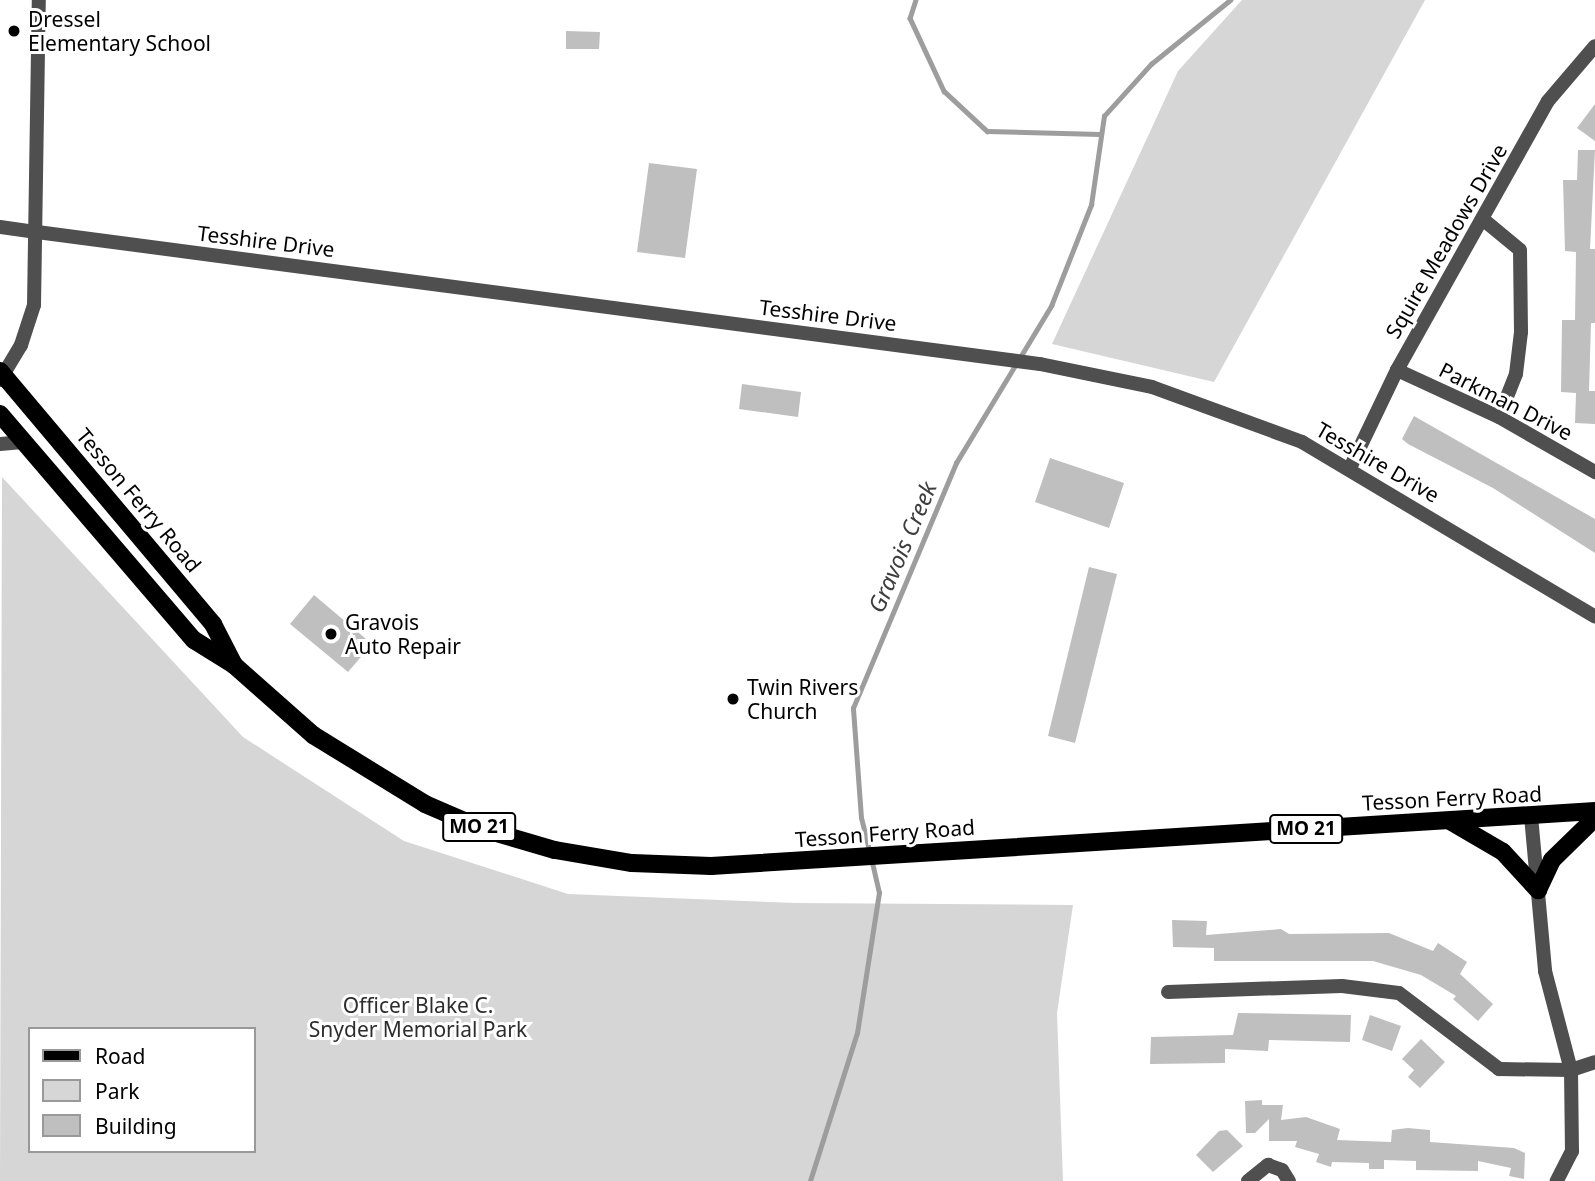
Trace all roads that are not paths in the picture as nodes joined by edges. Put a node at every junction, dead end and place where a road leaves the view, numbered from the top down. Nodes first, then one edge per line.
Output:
1 (39, 0) edge
2 (1595, 46) edge
3 (1485, 220) junction
4 (0, 227) edge
5 (37, 232) junction
6 (1397, 370) junction
7 (1, 375) edge
8 (0, 414) edge
9 (1499, 417) junction
10 (23, 442) junction
11 (0, 444) edge
12 (1350, 468) junction
13 (1595, 472) edge
14 (1595, 617) edge
15 (234, 665) junction
16 (1595, 811) edge
17 (1531, 816) junction
18 (1595, 818) edge
19 (1450, 821) junction
20 (1538, 890) junction
21 (1167, 992) dead end
22 (1595, 1062) edge
23 (1571, 1070) junction
24 (1248, 1181) edge
25 (1289, 1181) edge
26 (1557, 1181) edge

1 - 5 street
2 - 3 street, Squire Meadows Drive
3 - 6 street, Squire Meadows Drive
3 - 9 street
4 - 5 street, Tesshire Drive
5 - 7 street
5 - 12 street, Tesshire Drive
6 - 9 street, Parkman Drive
6 - 12 street, Squire Meadows Drive
7 - 15 main road, Tesson Ferry Road / MO 21
8 - 10 main road, Tesson Ferry Road / MO 21
9 - 13 street, Parkman Drive
10 - 11 street
10 - 15 main road, Tesson Ferry Road / MO 21
12 - 14 street, Tesshire Drive
15 - 19 main road, Tesson Ferry Road / MO 21
16 - 17 main road, Tesson Ferry Road / MO 21
17 - 19 main road, Tesson Ferry Road / MO 21
17 - 20 street
18 - 20 main road
19 - 20 main road
20 - 23 street
21 - 23 street
22 - 23 street
23 - 26 street
24 - 25 street

